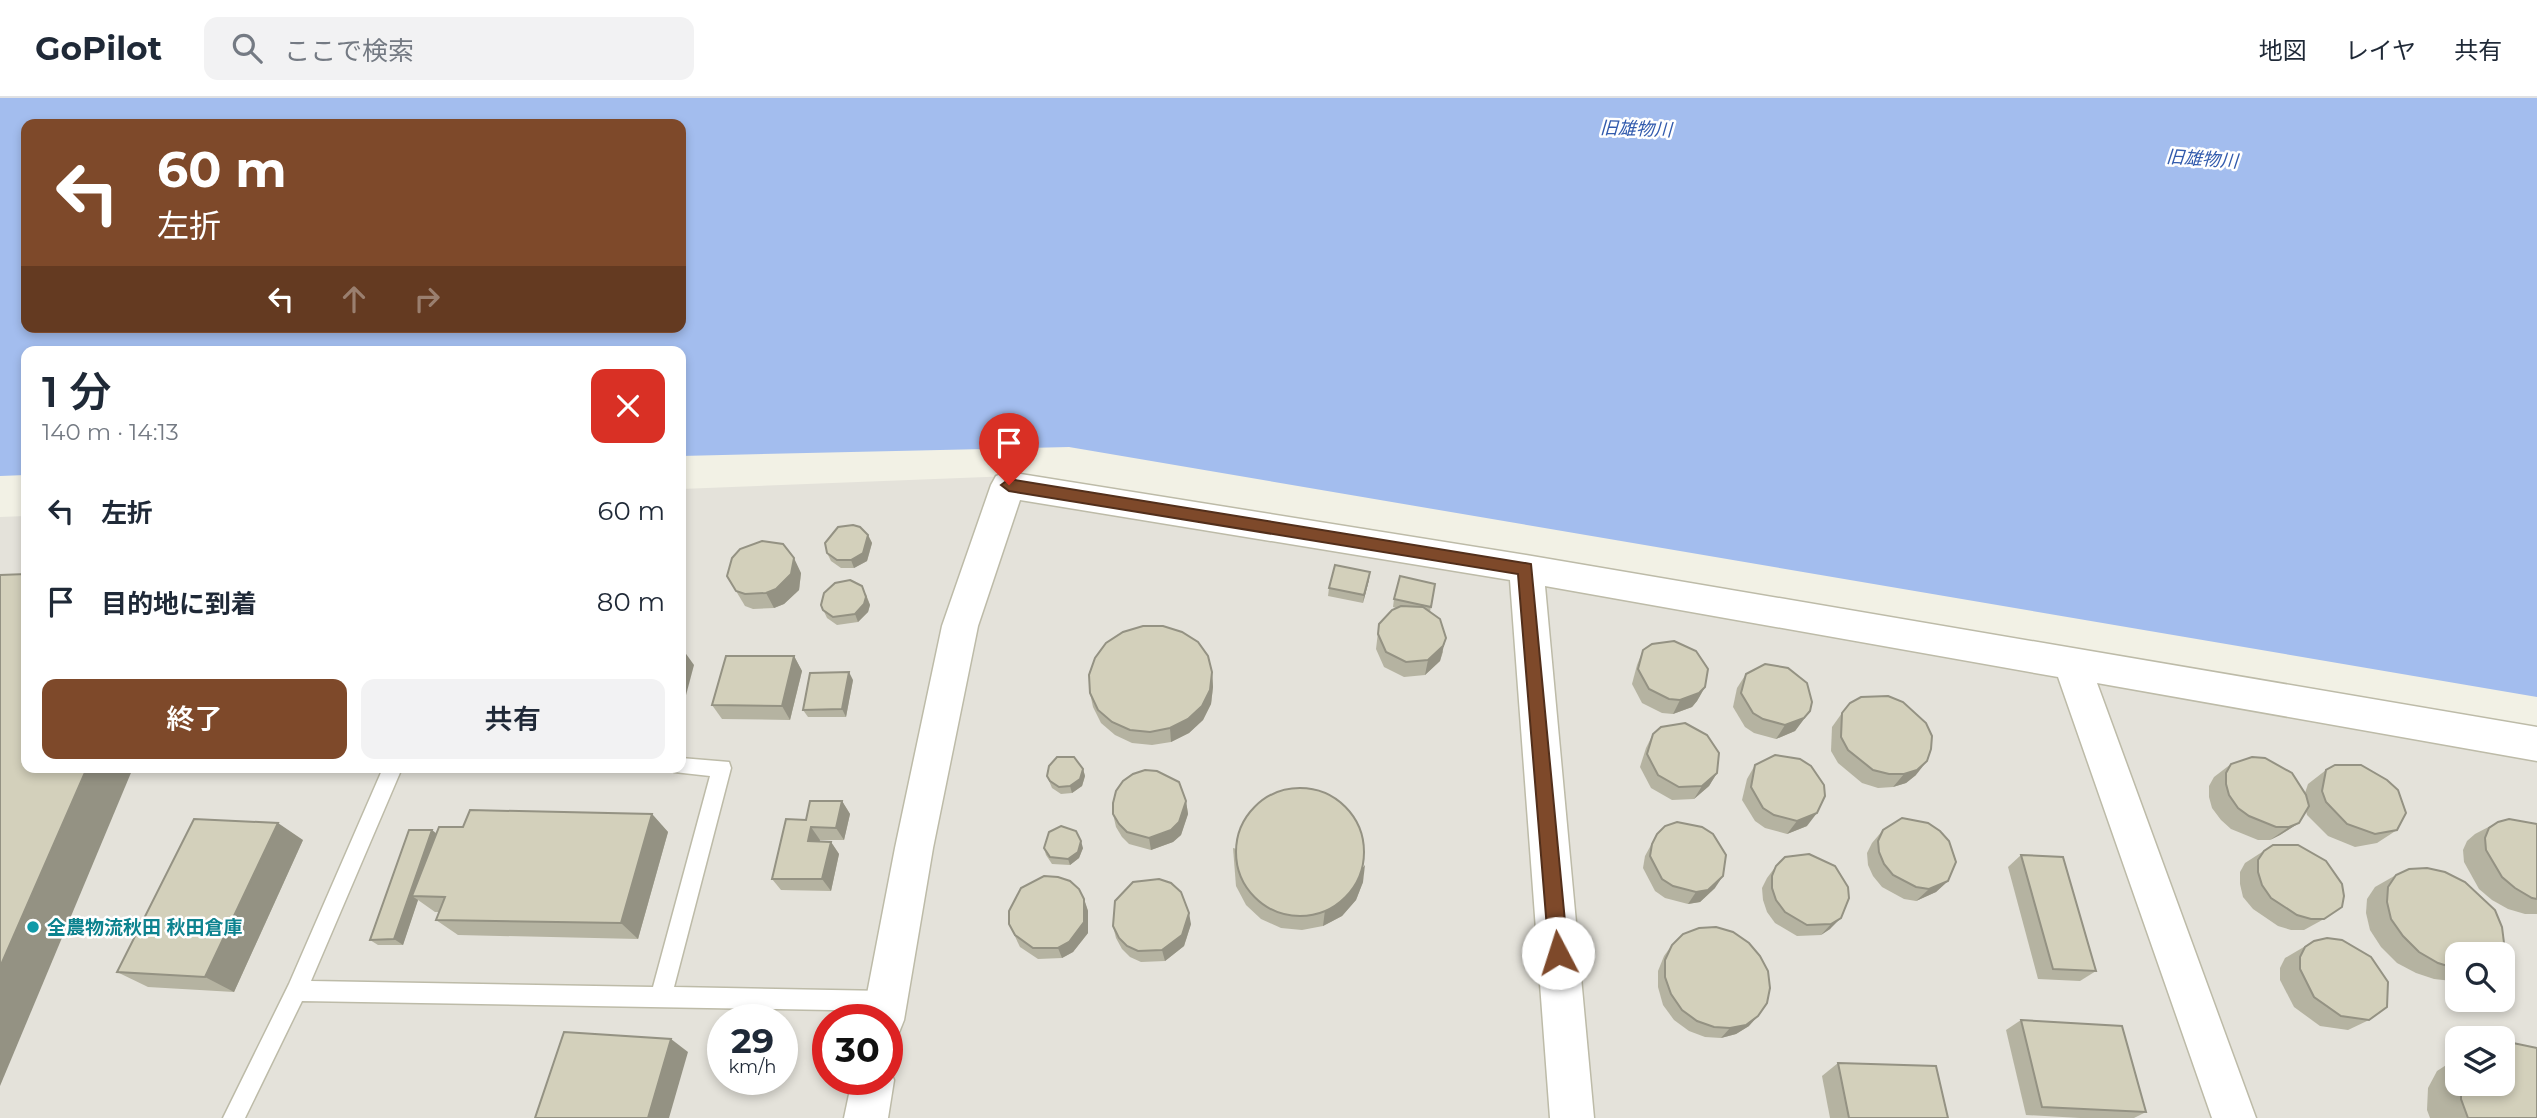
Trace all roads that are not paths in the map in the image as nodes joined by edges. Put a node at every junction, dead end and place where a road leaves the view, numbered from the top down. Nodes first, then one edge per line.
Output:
1 (1526, 569) junction
2 (2071, 662) junction
3 (2537, 744) edge
4 (686, 766) edge
5 (391, 773) edge
6 (296, 991) junction
7 (661, 998) junction
8 (886, 1004) edge
9 (812, 1006) edge
10 (870, 1095) edge
11 (234, 1118) edge
12 (866, 1118) edge
13 (1572, 1118) edge
14 (2234, 1118) edge

1 - 2 street
1 - 8 street
1 - 13 street
2 - 3 street
2 - 14 street
4 - 7 lane
5 - 6 lane
6 - 7 lane
6 - 11 lane
7 - 9 lane
10 - 12 street

